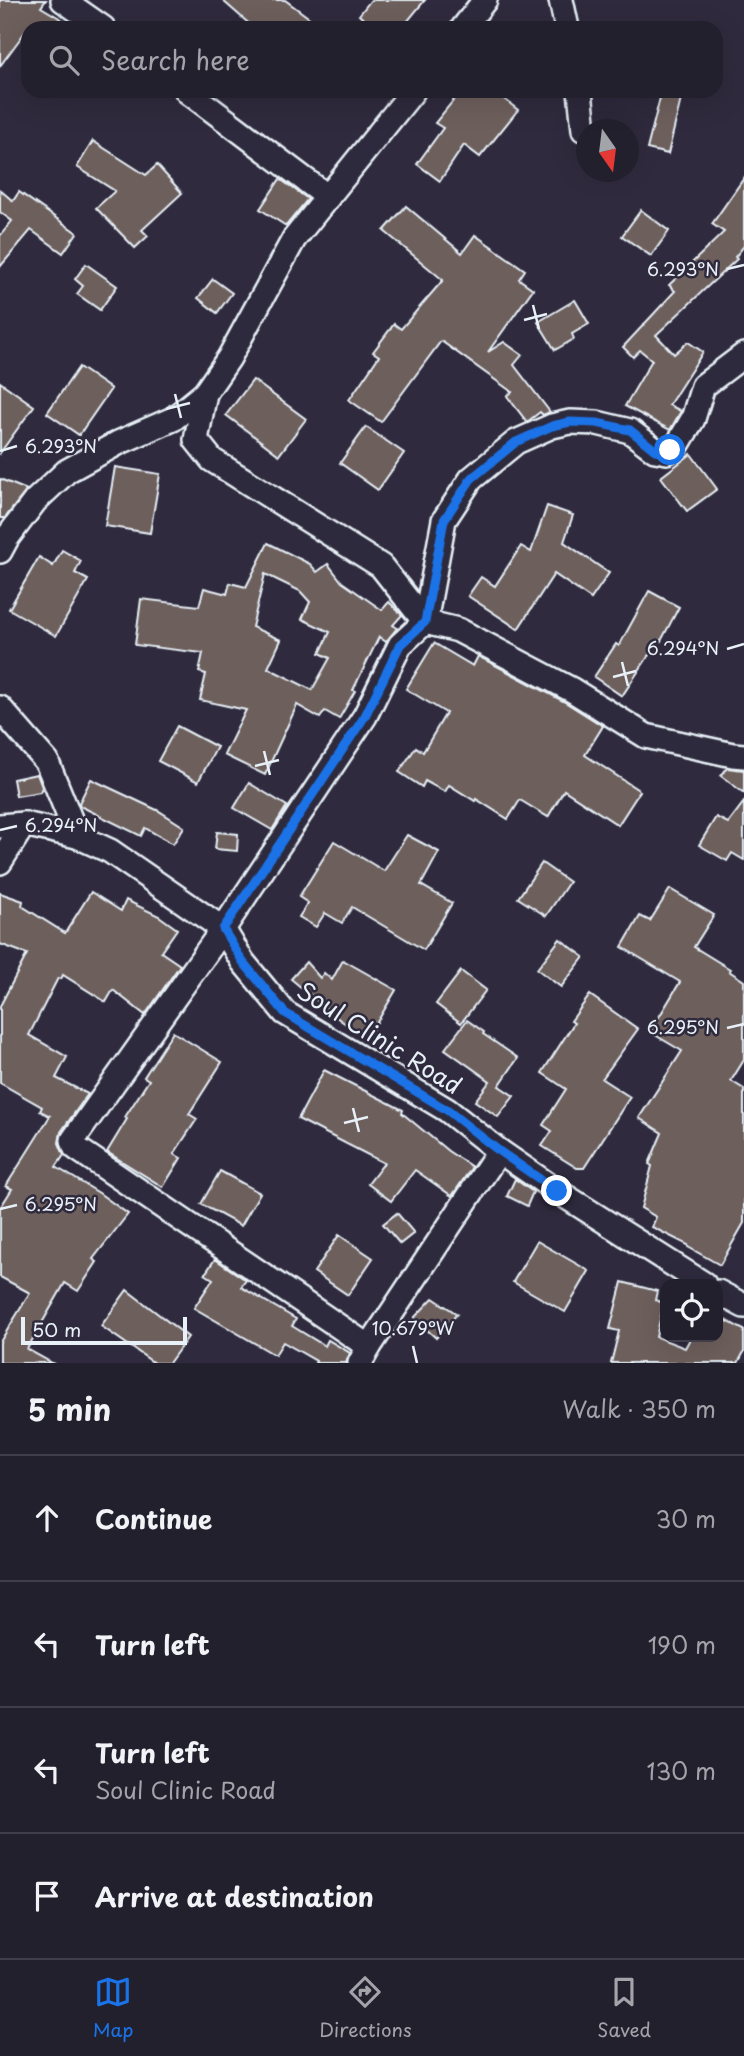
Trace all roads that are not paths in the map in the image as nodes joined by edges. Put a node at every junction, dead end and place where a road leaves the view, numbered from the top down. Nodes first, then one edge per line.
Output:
1 (63, 0) edge
2 (485, 0) edge
3 (561, 0) edge
4 (93, 21) edge
5 (468, 21) edge
6 (566, 21) edge
7 (196, 98) edge
8 (407, 98) edge
9 (581, 98) edge
10 (583, 119) edge
11 (328, 197) junction
12 (744, 355) edge
13 (205, 393) junction
14 (0, 551) edge
15 (425, 622) junction
16 (0, 708) edge
17 (744, 756) edge
18 (24, 824) junction
19 (0, 826) edge
20 (77, 836) junction
21 (0, 862) edge
22 (223, 929) junction
23 (499, 1151) junction
24 (696, 1279) edge
25 (723, 1295) edge
26 (744, 1306) edge
27 (365, 1355) edge

1 - 4 street
2 - 5 street
3 - 6 street
7 - 11 street
8 - 11 street
9 - 10 street
11 - 13 street
12 - 15 street
13 - 14 street
13 - 15 street
15 - 17 street
15 - 22 street
16 - 20 street
18 - 19 street, Soul Clinic Road
18 - 20 street, Soul Clinic Road
18 - 21 street
20 - 22 street, Soul Clinic Road
22 - 23 street, Soul Clinic Road
22 - 27 street
23 - 24 street, Soul Clinic Road
23 - 27 street
25 - 26 street

